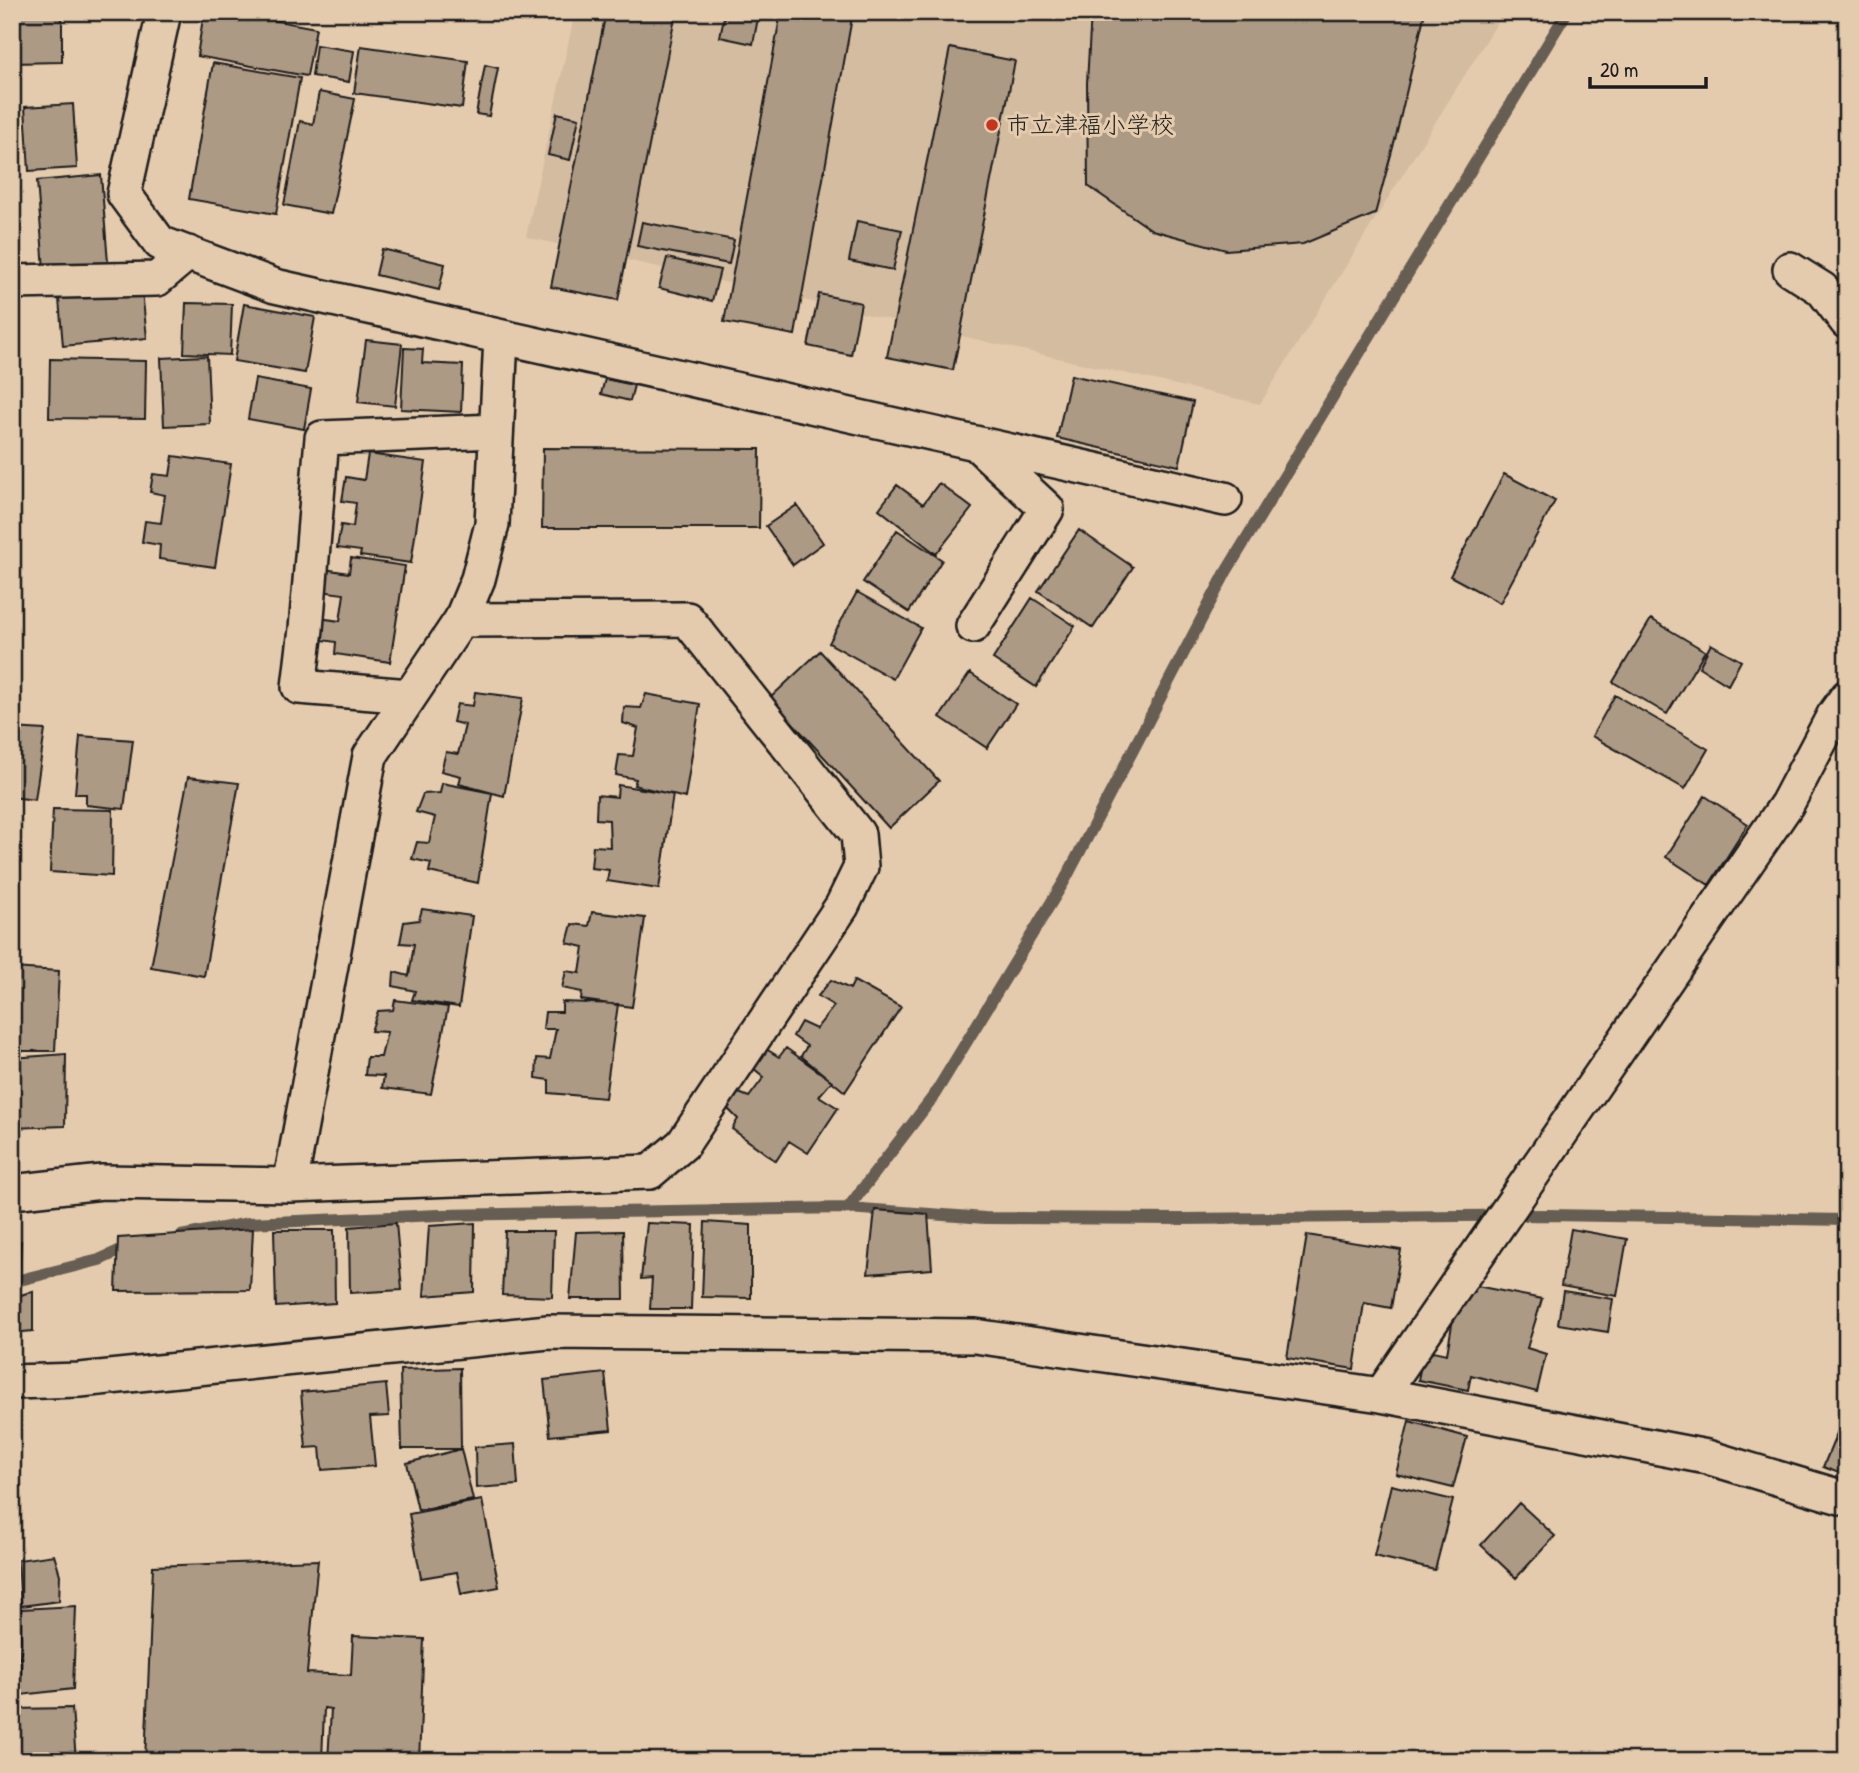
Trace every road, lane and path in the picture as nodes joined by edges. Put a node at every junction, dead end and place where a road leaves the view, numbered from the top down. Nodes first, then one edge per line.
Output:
1 (164, 12) edge
2 (188, 253) junction
3 (1790, 269) dead end
4 (12, 282) edge
5 (1847, 322) edge
6 (501, 337) junction
7 (496, 431) junction
8 (976, 444) junction
9 (1225, 499) dead end
10 (461, 620) junction
11 (973, 625) dead end
12 (410, 696) junction
13 (1847, 697) edge
14 (290, 1185) junction
15 (12, 1192) edge
16 (12, 1382) edge
17 (1381, 1395) junction
18 (1847, 1499) edge

1 - 2 street
2 - 4 street
2 - 6 street
3 - 5 street
6 - 7 street
6 - 8 street
7 - 10 street
7 - 12 street
8 - 9 street
8 - 11 street
10 - 12 street
10 - 14 street
12 - 14 street
13 - 17 street
14 - 15 street
16 - 17 street
17 - 18 street

